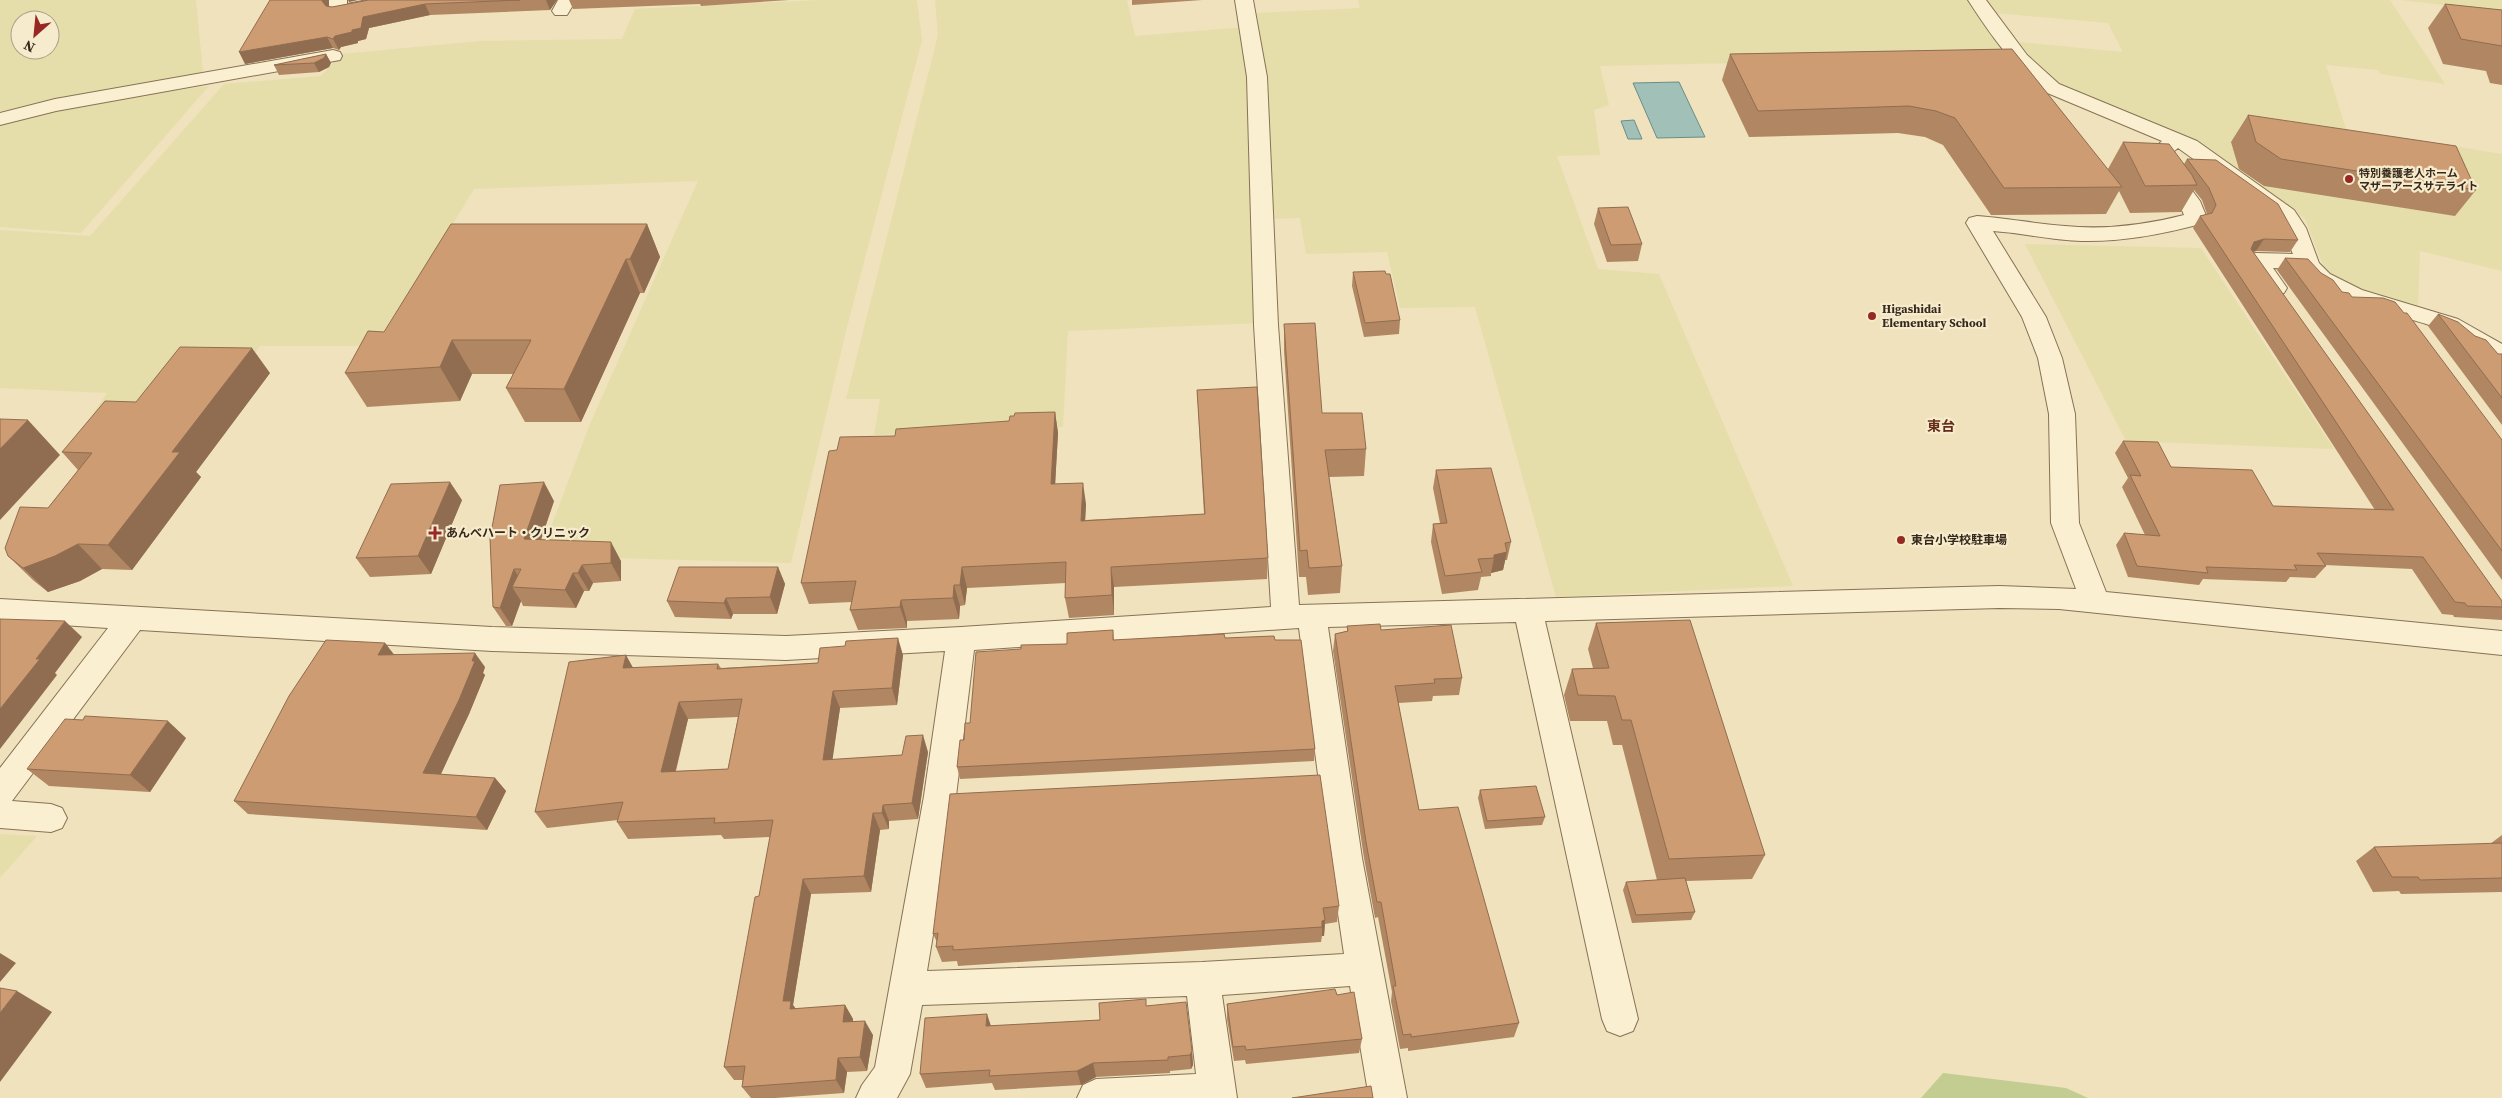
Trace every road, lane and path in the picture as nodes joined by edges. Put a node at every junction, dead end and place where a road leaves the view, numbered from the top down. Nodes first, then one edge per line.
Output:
1 (338, 0) edge
2 (397, 0) edge
3 (1244, 0) edge
4 (1977, 1) edge
5 (333, 56) dead end
6 (0, 119) edge
7 (2176, 140) junction
8 (2308, 262) junction
9 (2290, 308) edge
10 (2400, 308) junction
11 (2423, 339) edge
12 (2502, 355) edge
13 (2096, 603) junction
14 (0, 610) edge
15 (1528, 610) junction
16 (1299, 617) junction
17 (132, 618) junction
18 (961, 639) junction
19 (2502, 643) edge
20 (0, 792) edge
21 (0, 814) edge
22 (51, 818) dead end
23 (1363, 969) junction
24 (1202, 979) junction
25 (906, 988) junction
26 (1620, 1019) dead end
27 (1217, 1094) edge
28 (887, 1095) edge
29 (1096, 1098) edge
30 (1388, 1098) edge

1 - 2 street
3 - 16 street
4 - 7 street
5 - 6 street
7 - 8 street
7 - 13 street
8 - 9 street
8 - 10 street
10 - 11 street
10 - 12 street
13 - 15 street
13 - 19 street
14 - 17 street
15 - 16 street
15 - 26 street
16 - 18 street
16 - 23 street
17 - 18 street
17 - 20 street
18 - 25 street
21 - 22 street
23 - 24 street
23 - 30 street
24 - 25 street
24 - 27 street
25 - 28 street
27 - 29 street

